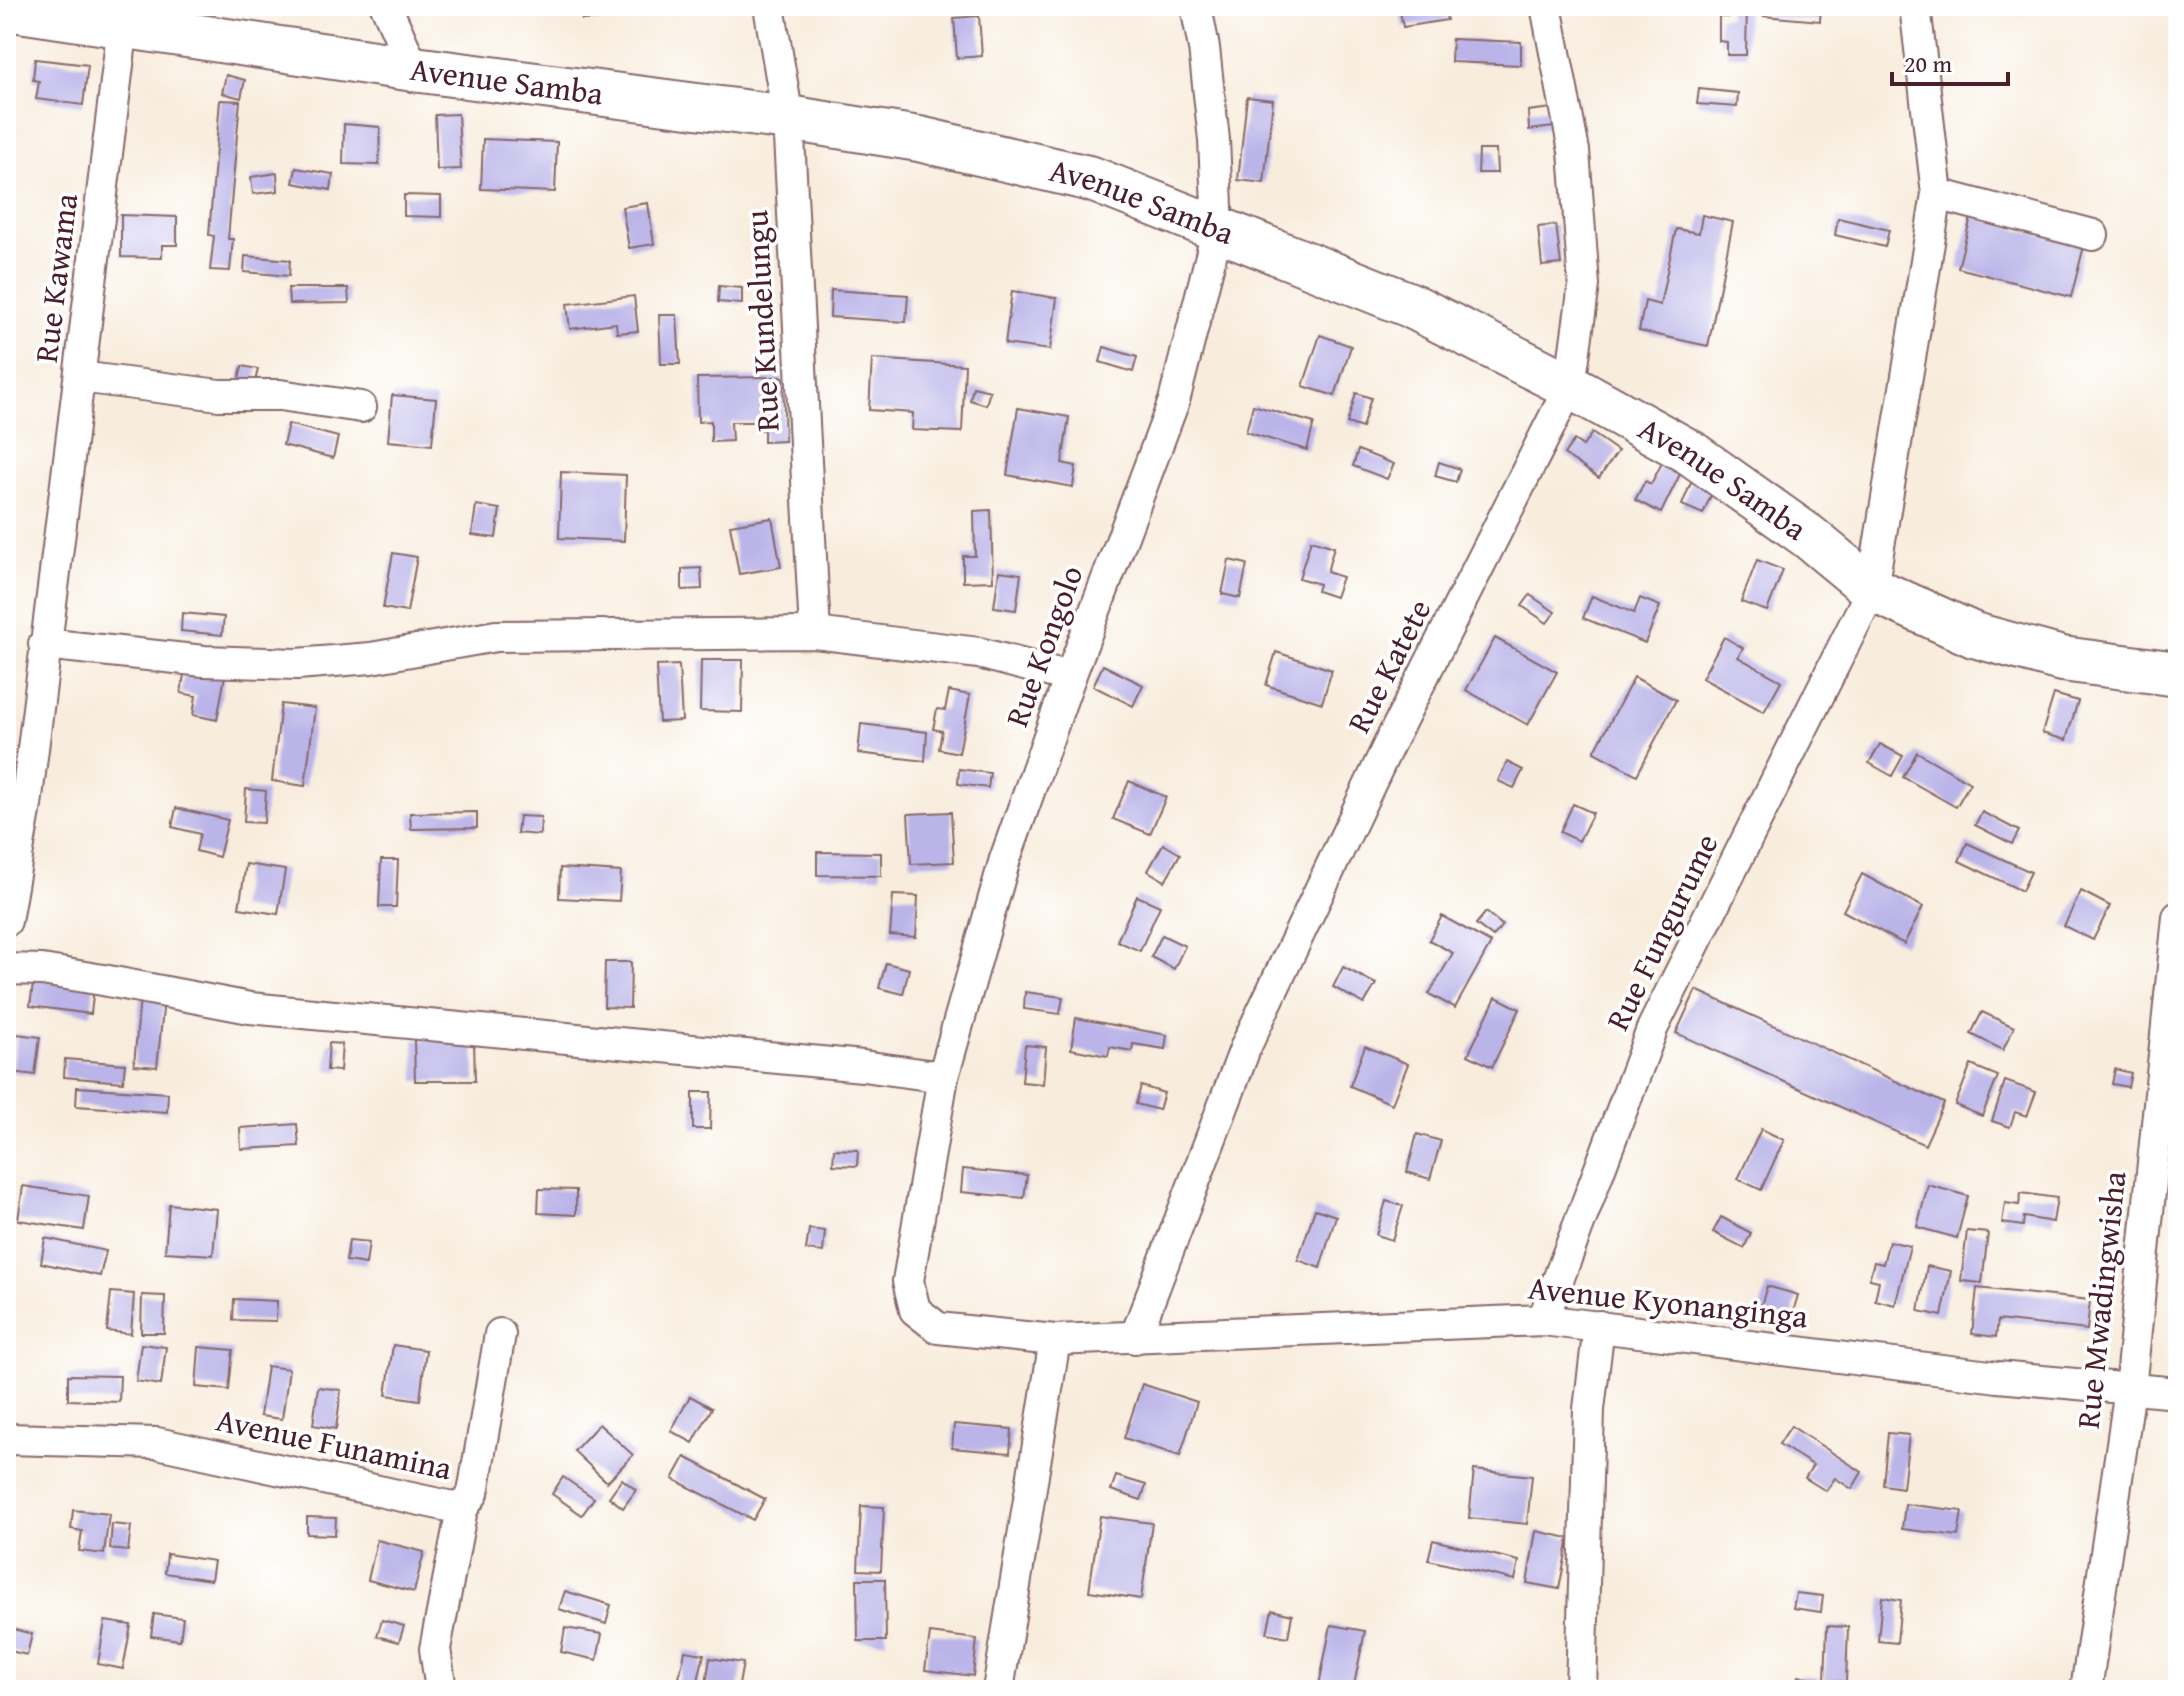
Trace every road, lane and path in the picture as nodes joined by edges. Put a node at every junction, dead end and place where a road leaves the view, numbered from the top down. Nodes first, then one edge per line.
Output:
1 (386, 6) edge
2 (769, 6) edge
3 (1196, 6) edge
4 (1546, 6) edge
5 (1915, 6) edge
6 (6, 8) edge
7 (123, 25) junction
8 (414, 69) junction
9 (788, 118) junction
10 (1937, 194) junction
11 (1218, 228) junction
12 (2093, 235) dead end
13 (80, 377) junction
14 (1570, 386) junction
15 (361, 407) dead end
16 (1872, 589) junction
17 (815, 633) junction
18 (44, 644) junction
19 (2178, 674) edge
20 (1070, 677) junction
21 (2178, 917) edge
22 (6, 921) edge
23 (6, 969) edge
24 (943, 1077) junction
25 (915, 1310) joint
26 (1543, 1320) junction
27 (1599, 1326) junction
28 (500, 1334) dead end
29 (1135, 1338) junction
30 (1055, 1340) junction
31 (2130, 1389) junction
32 (2178, 1393) edge
33 (6, 1439) edge
34 (462, 1509) junction
35 (441, 1690) edge
36 (998, 1690) edge
37 (1581, 1690) edge
38 (2086, 1690) edge

1 - 8 street
2 - 9 street, Rue Kundelungu
3 - 11 street, Rue Kongolo
4 - 14 street, Rue Katete
5 - 10 street
6 - 7 street, Avenue Samba
7 - 8 street, Avenue Samba
7 - 13 street, Rue Kawama
8 - 9 street, Avenue Samba
9 - 11 street, Avenue Samba
9 - 17 street, Rue Kundelungu
10 - 12 street
10 - 16 street, Rue Fungurume
11 - 14 street, Avenue Samba
11 - 20 street, Rue Kongolo
13 - 15 street
13 - 18 street, Rue Kawama
14 - 16 street, Avenue Samba
14 - 29 street, Rue Katete
16 - 19 street, Avenue Samba
16 - 26 street, Rue Fungurume
17 - 18 street
17 - 20 street
18 - 22 street, Rue Kawama
20 - 24 street, Rue Kongolo
21 - 31 street, Rue Mwadingwisha
23 - 24 street
24 - 25 street, Rue Kongolo
25 - 30 street, Avenue Kyonanginga
26 - 27 street, Avenue Kyonanginga
26 - 29 street, Avenue Kyonanginga
27 - 31 street, Avenue Kyonanginga
27 - 37 street
28 - 34 street
29 - 30 street, Avenue Kyonanginga
30 - 36 street
31 - 32 street, Avenue Kyonanginga
31 - 38 street, Rue Mwadingwisha
33 - 34 street, Avenue Funamina
34 - 35 street, Avenue Funamina

